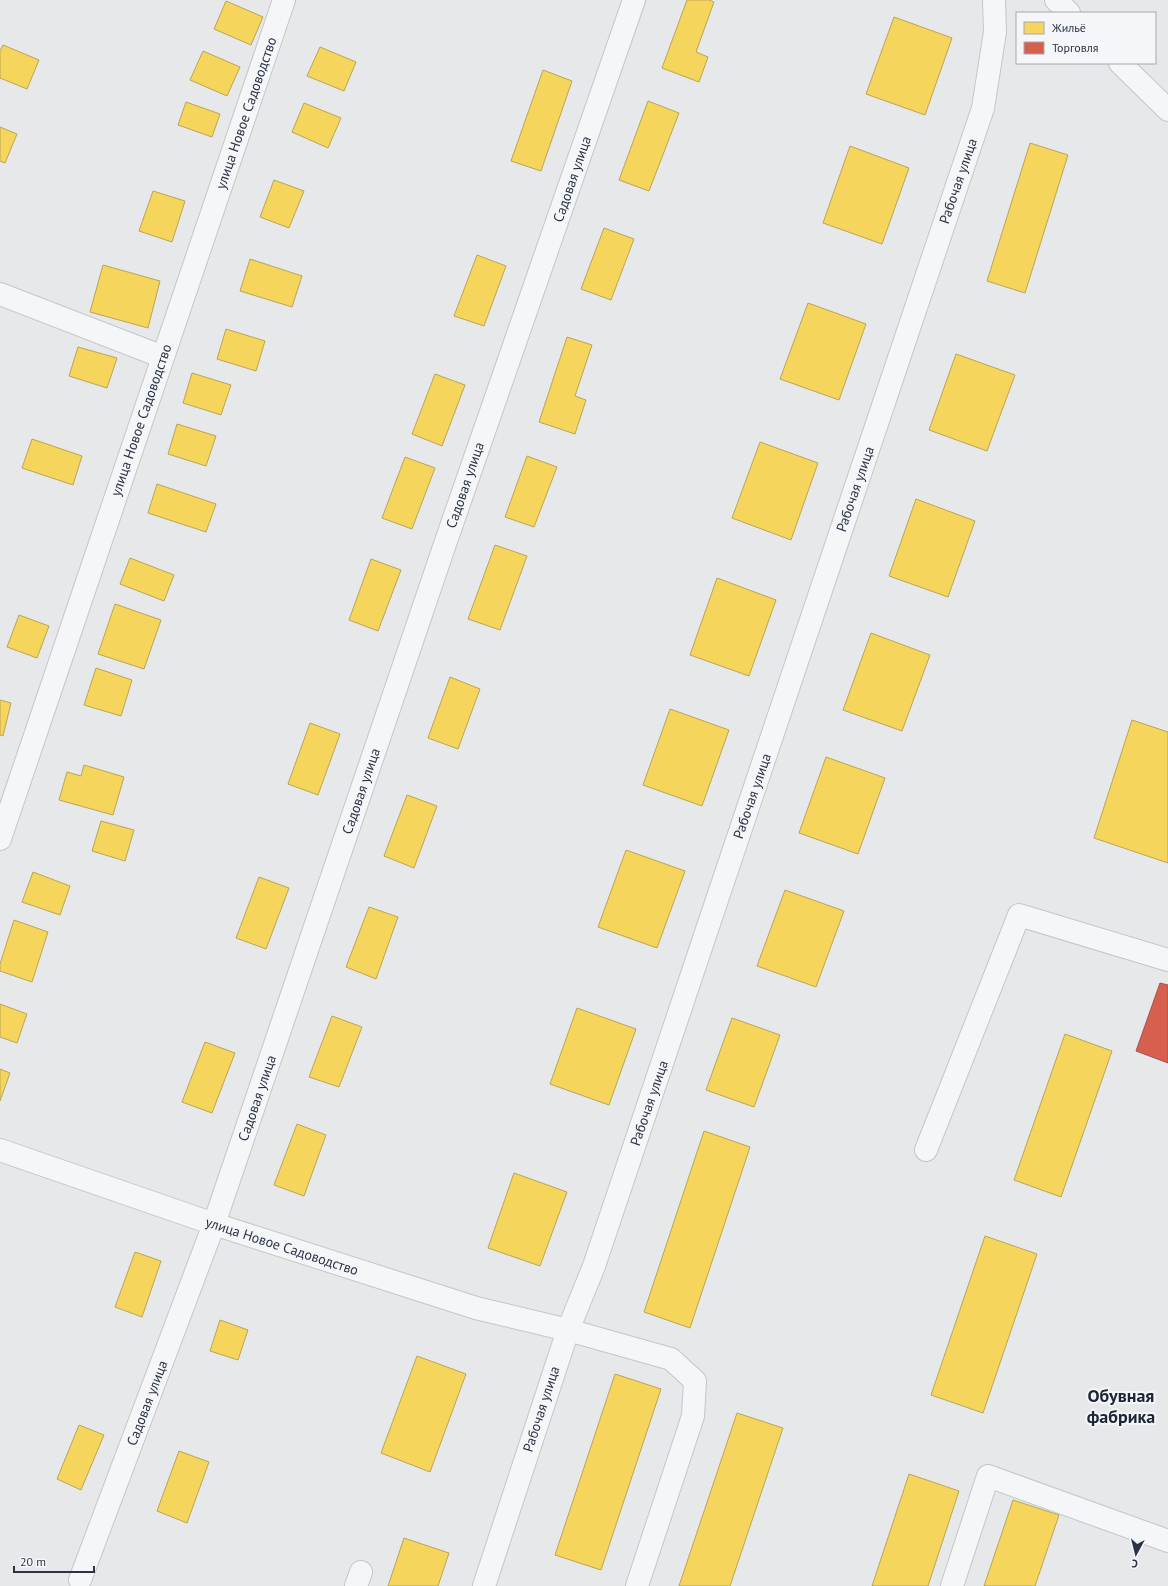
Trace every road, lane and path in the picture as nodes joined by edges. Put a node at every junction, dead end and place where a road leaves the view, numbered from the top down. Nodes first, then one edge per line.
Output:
1 (284, 0) edge
2 (634, 0) edge
3 (994, 0) edge
4 (1056, 0) edge
5 (1069, 12) edge
6 (1121, 64) edge
7 (1168, 110) edge
8 (0, 294) edge
9 (163, 357) junction
10 (0, 839) edge
11 (1168, 960) edge
12 (0, 1150) edge
13 (926, 1150) dead end
14 (214, 1224) junction
15 (568, 1330) junction
16 (1168, 1541) edge
17 (80, 1580) dead end
18 (484, 1586) edge
19 (637, 1586) edge
20 (952, 1586) edge

1 - 9 street, улица Новое Садоводство
2 - 14 street, Садовая улица
3 - 15 street, Рабочая улица
4 - 5 street
6 - 7 street
8 - 9 street
9 - 10 street, улица Новое Садоводство
11 - 13 street
12 - 14 street, улица Новое Садоводство
14 - 15 street, улица Новое Садоводство
14 - 17 street, Садовая улица
15 - 18 street, Рабочая улица
15 - 19 street, улица Новое Садоводство
16 - 20 street

